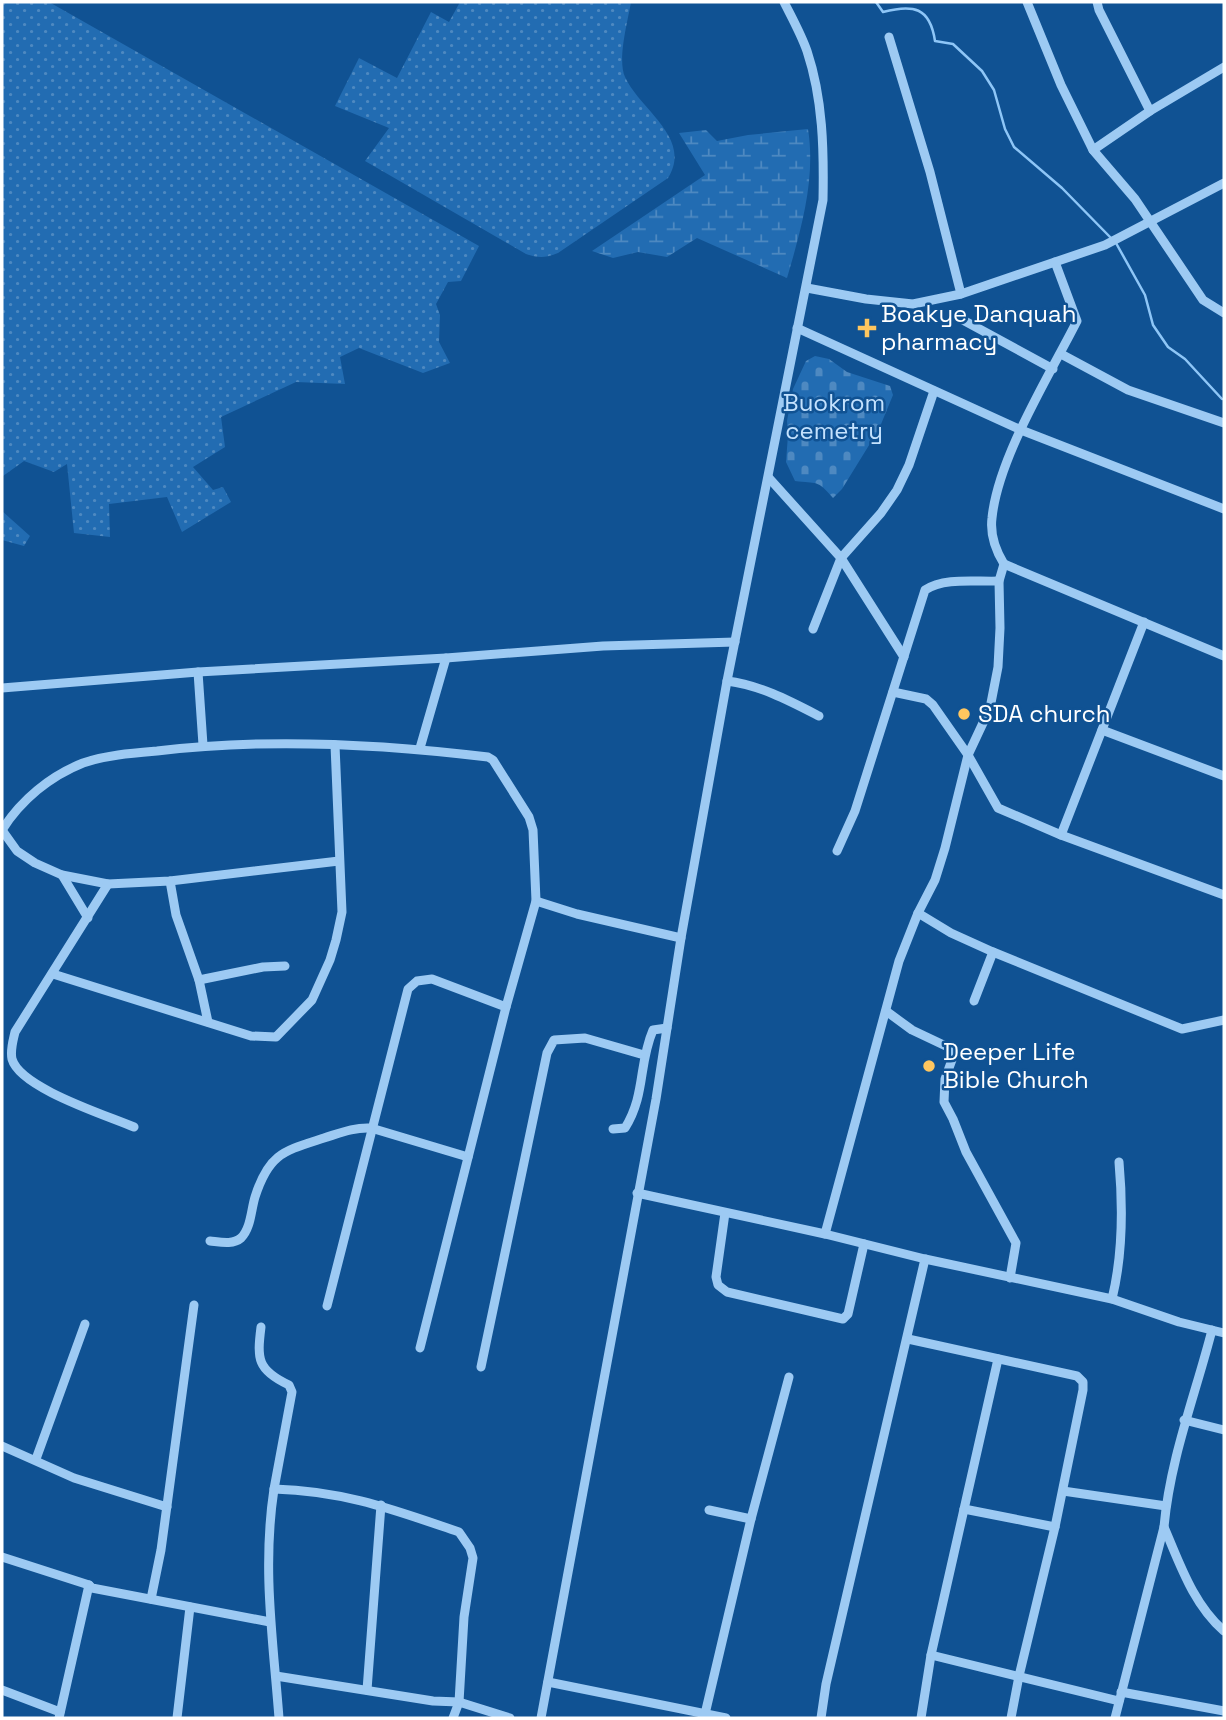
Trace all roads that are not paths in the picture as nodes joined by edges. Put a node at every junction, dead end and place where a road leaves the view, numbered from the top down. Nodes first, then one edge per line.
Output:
1 (784, 2) edge
2 (1027, 2) edge
3 (1097, 2) edge
4 (889, 37) dead end
5 (1224, 66) edge
6 (1150, 111) junction
7 (1093, 150) junction
8 (1224, 183) edge
9 (1151, 222) junction
10 (1055, 262) junction
11 (807, 288) junction
12 (961, 294) junction
13 (1224, 311) edge
14 (961, 319) dead end
15 (797, 328) junction
16 (1060, 354) junction
17 (1053, 369) junction
18 (934, 391) junction
19 (1224, 423) edge
20 (1021, 430) junction
21 (769, 478) junction
22 (1224, 509) edge
23 (841, 558) junction
24 (1004, 564) junction
25 (999, 581) junction
26 (1144, 622) junction
27 (813, 629) dead end
28 (735, 642) junction
29 (1224, 656) edge
30 (904, 657) junction
31 (446, 658) junction
32 (198, 672) junction
33 (727, 681) junction
34 (2, 688) edge
35 (893, 692) junction
36 (820, 716) dead end
37 (1102, 730) junction
38 (203, 745) junction
39 (335, 746) junction
40 (419, 748) junction
41 (968, 755) junction
42 (1224, 776) edge
43 (6, 816) edge
44 (2, 830) edge
45 (1061, 835) junction
46 (837, 851) dead end
47 (339, 861) junction
48 (62, 875) junction
49 (170, 881) junction
50 (108, 884) junction
51 (1224, 895) edge
52 (536, 901) junction
53 (918, 913) junction
54 (88, 918) junction
55 (681, 938) junction
56 (993, 952) junction
57 (285, 966) dead end
58 (53, 974) junction
59 (199, 980) junction
60 (974, 1001) dead end
61 (506, 1007) junction
62 (886, 1011) junction
63 (1224, 1020) edge
64 (208, 1022) junction
65 (667, 1028) junction
66 (644, 1055) junction
67 (639, 1098) junction
68 (656, 1099) junction
69 (134, 1126) dead end
70 (371, 1128) junction
71 (613, 1129) dead end
72 (468, 1157) junction
73 (1119, 1162) dead end
74 (637, 1193) junction
75 (724, 1213) junction
76 (825, 1234) junction
77 (210, 1241) dead end
78 (864, 1244) junction
79 (925, 1259) junction
80 (1010, 1278) junction
81 (1112, 1298) junction
82 (194, 1305) dead end
83 (327, 1306) dead end
84 (85, 1324) dead end
85 (261, 1327) dead end
86 (1212, 1330) junction
87 (1224, 1333) edge
88 (908, 1339) junction
89 (420, 1348) dead end
90 (998, 1359) junction
91 (481, 1367) dead end
92 (789, 1377) dead end
93 (1184, 1420) junction
94 (1224, 1430) edge
95 (2, 1446) edge
96 (36, 1460) junction
97 (274, 1489) junction
98 (1063, 1490) junction
99 (381, 1506) junction
100 (1166, 1506) junction
101 (167, 1507) junction
102 (964, 1508) junction
103 (709, 1510) dead end
104 (751, 1519) junction
105 (1055, 1527) junction
106 (1164, 1527) junction
107 (2, 1557) edge
108 (89, 1585) junction
109 (152, 1600) junction
110 (190, 1607) junction
111 (1212, 1617) junction
112 (1224, 1619) edge
113 (270, 1622) junction
114 (1224, 1631) edge
115 (931, 1655) junction
116 (1018, 1675) junction
117 (276, 1676) junction
118 (548, 1682) junction
119 (2, 1690) edge
120 (367, 1690) junction
121 (1120, 1697) junction
122 (459, 1702) junction
123 (1224, 1711) edge
124 (705, 1714) junction
125 (60, 1715) edge
126 (177, 1718) edge
127 (279, 1718) edge
128 (453, 1718) edge
129 (510, 1718) edge
130 (541, 1718) edge
131 (726, 1718) edge
132 (821, 1718) edge
133 (921, 1718) edge
134 (1011, 1718) edge
135 (1115, 1718) edge

1 - 11 street
2 - 7 street
3 - 6 street
4 - 12 street
5 - 6 street
6 - 7 street
7 - 9 street
8 - 9 street
9 - 10 street
9 - 13 street
10 - 12 street
10 - 16 street
11 - 12 street
11 - 15 street
14 - 17 street
15 - 18 street
15 - 21 street
16 - 17 street
16 - 19 street
17 - 20 street
18 - 20 street
18 - 23 street
20 - 22 street
20 - 24 street
21 - 23 street
21 - 28 street
23 - 27 street
23 - 30 street
24 - 25 street
24 - 26 street
25 - 30 street
25 - 41 street
26 - 29 street
26 - 37 street
28 - 31 street
28 - 33 street
30 - 35 street
31 - 32 street
31 - 40 street
32 - 34 street
32 - 38 street
33 - 36 street
33 - 55 street
35 - 41 street
35 - 46 street
37 - 42 street
37 - 45 street
38 - 39 street
38 - 43 street
39 - 40 street
39 - 47 street
40 - 52 street
41 - 45 street
41 - 53 street
43 - 44 street
44 - 48 street
45 - 51 street
47 - 49 street
47 - 64 street
48 - 50 street
48 - 54 street
49 - 50 street
49 - 59 street
50 - 54 street
52 - 55 street
52 - 61 street
53 - 56 street
53 - 62 street
54 - 58 street
55 - 65 street
56 - 60 street
56 - 63 street
57 - 59 street
58 - 64 street
58 - 69 street
59 - 64 street
61 - 70 street
61 - 72 street
62 - 76 street
62 - 80 street
65 - 66 street
65 - 68 street
66 - 67 street
66 - 91 street
67 - 68 street
67 - 71 street
68 - 74 street
70 - 72 street
70 - 77 street
70 - 83 street
72 - 89 street
73 - 81 street
74 - 75 street
74 - 118 street
75 - 76 street
75 - 78 street
76 - 78 street
78 - 79 street
79 - 80 street
79 - 88 street
80 - 81 street
81 - 86 street
82 - 101 street
84 - 96 street
85 - 97 street
86 - 87 street
86 - 93 street
88 - 90 street
88 - 132 street
90 - 98 street
90 - 102 street
92 - 104 street
93 - 94 street
93 - 100 street
95 - 96 street
96 - 101 street
97 - 99 street
97 - 113 street
98 - 100 street
98 - 105 street
99 - 120 street
99 - 122 street
100 - 106 street
101 - 109 street
102 - 105 street
102 - 115 street
103 - 104 street
104 - 124 street
105 - 116 street
106 - 111 street
106 - 121 street
107 - 108 street
108 - 109 street
108 - 125 street
109 - 110 street
110 - 113 street
110 - 126 street
111 - 112 street
111 - 114 street
113 - 117 street
115 - 116 street
115 - 133 street
116 - 121 street
116 - 134 street
117 - 120 street
117 - 127 street
118 - 124 street
118 - 130 street
119 - 125 street
120 - 122 street
121 - 123 street
121 - 135 street
122 - 128 street
122 - 129 street
124 - 131 street

